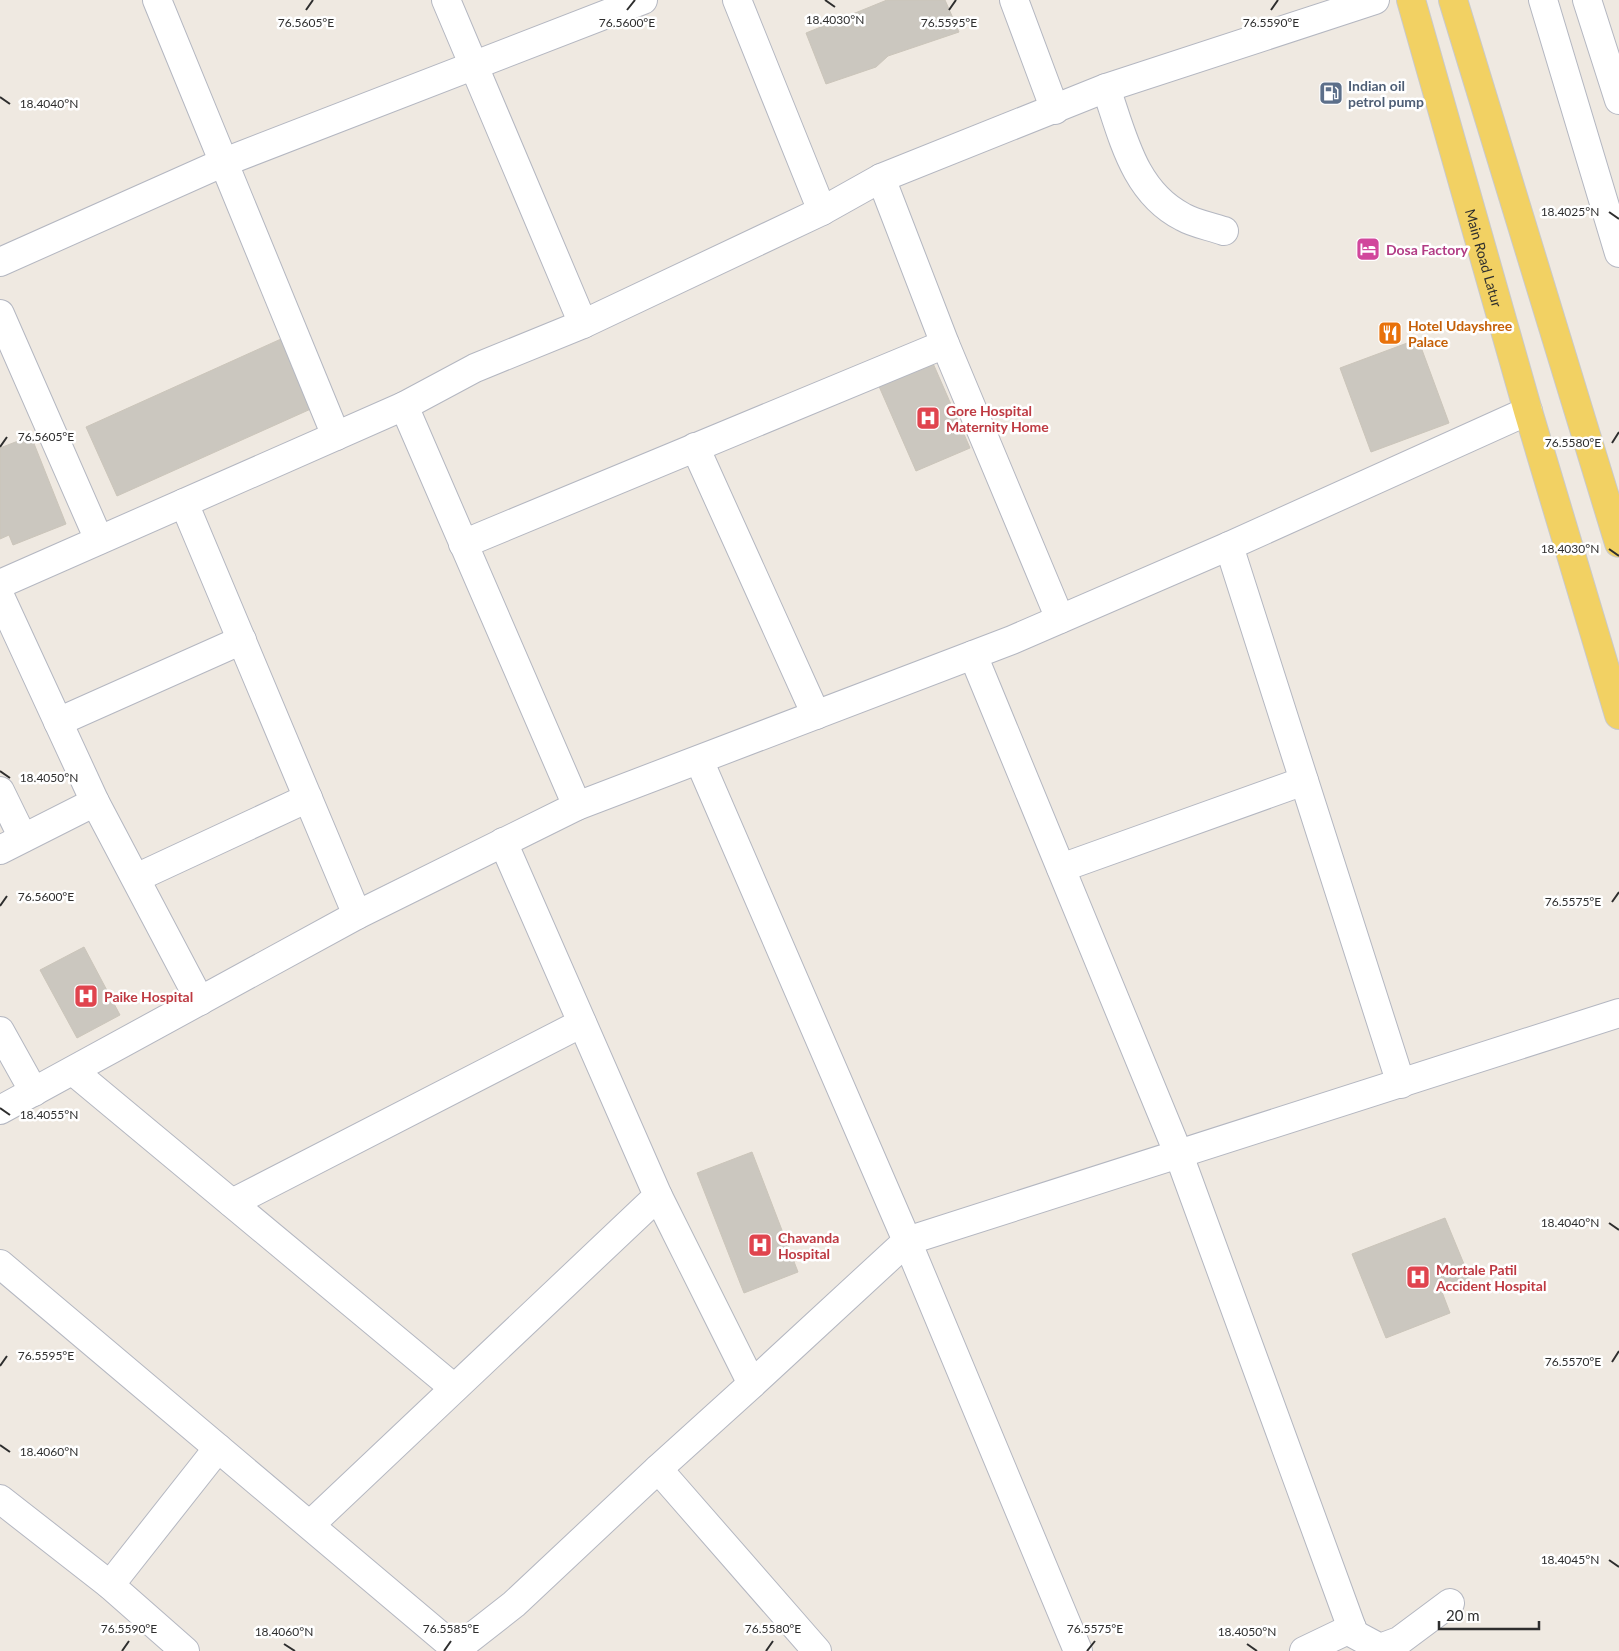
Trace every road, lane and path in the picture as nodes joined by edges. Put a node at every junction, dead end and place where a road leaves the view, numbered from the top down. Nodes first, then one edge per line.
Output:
1 (157, 0) edge
2 (446, 0) edge
3 (643, 0) edge
4 (737, 0) edge
5 (1014, 0) edge
6 (1375, 0) edge
7 (1411, 0) edge
8 (1453, 0) edge
9 (1543, 0) edge
10 (1588, 0) edge
11 (474, 66) junction
12 (1106, 88) junction
13 (1619, 100) edge
14 (1055, 110) junction
15 (224, 162) junction
16 (881, 178) junction
17 (822, 211) junction
18 (1224, 231) dead end
19 (1619, 253) edge
20 (0, 262) edge
21 (0, 314) edge
22 (583, 324) junction
23 (945, 344) junction
24 (404, 406) junction
25 (1528, 411) junction
26 (336, 436) junction
27 (695, 447) junction
28 (184, 503) junction
29 (99, 540) junction
30 (1619, 543) edge
31 (463, 544) junction
32 (1229, 546) junction
33 (0, 584) edge
34 (0, 596) edge
35 (1060, 619) junction
36 (242, 640) junction
37 (973, 655) junction
38 (816, 715) junction
39 (1619, 715) edge
40 (58, 722) junction
41 (699, 760) junction
42 (1304, 781) junction
43 (0, 791) edge
44 (308, 798) junction
45 (95, 802) junction
46 (577, 806) junction
47 (503, 842) junction
48 (12, 844) edge
49 (1061, 868) junction
50 (136, 878) junction
51 (357, 915) junction
52 (200, 1001) junction
53 (1619, 1013) edge
54 (582, 1022) junction
55 (0, 1031) edge
56 (73, 1070) junction
57 (1401, 1084) junction
58 (34, 1092) junction
59 (0, 1110) edge
60 (1179, 1155) junction
61 (658, 1196) junction
62 (232, 1203) junction
63 (907, 1241) junction
64 (0, 1264) edge
65 (752, 1384) junction
66 (454, 1388) junction
67 (218, 1448) junction
68 (658, 1469) junction
69 (0, 1499) edge
70 (310, 1525) junction
71 (110, 1585) junction
72 (1450, 1603) dead end
73 (1352, 1628) junction
74 (455, 1650) edge
75 (185, 1651) edge
76 (817, 1651) edge
77 (1078, 1651) edge
78 (1304, 1651) edge

1 - 15 street
2 - 11 street
3 - 11 street
4 - 17 street
5 - 14 street
6 - 12 street
7 - 25 main road, Main Road Latur
8 - 30 main road
9 - 19 street
10 - 13 street
11 - 15 street
11 - 22 street
12 - 14 street
12 - 18 street
14 - 16 street
15 - 20 street
15 - 26 street
16 - 17 street
16 - 23 street
17 - 22 street
21 - 29 street
22 - 24 street
23 - 27 street
23 - 35 street
24 - 26 street
24 - 31 street
25 - 32 street
25 - 39 main road, Main Road Latur
26 - 28 street
27 - 31 street
27 - 38 street
28 - 29 street
28 - 36 street
29 - 33 street
31 - 46 street
32 - 35 street
32 - 42 street
34 - 40 street
35 - 37 street
36 - 40 street
36 - 44 street
37 - 38 street
37 - 49 street
38 - 41 street
40 - 45 street
41 - 46 street
41 - 63 street
42 - 49 street
42 - 57 street
43 - 48 street
44 - 50 street
44 - 51 street
45 - 48 street
45 - 50 street
46 - 47 street
47 - 51 street
47 - 54 street
49 - 60 street
50 - 52 street
51 - 52 street
52 - 56 street
53 - 57 street
54 - 61 street
54 - 62 street
55 - 58 street
56 - 58 street
56 - 62 street
57 - 60 street
58 - 59 street
60 - 63 street
60 - 73 street
61 - 65 street
61 - 66 street
62 - 66 street
63 - 65 street
63 - 77 street
64 - 67 street
65 - 68 street
66 - 70 street
67 - 70 street
67 - 71 street
68 - 74 street
68 - 76 street
69 - 71 street
70 - 74 street
71 - 75 street
72 - 73 street
73 - 78 street

